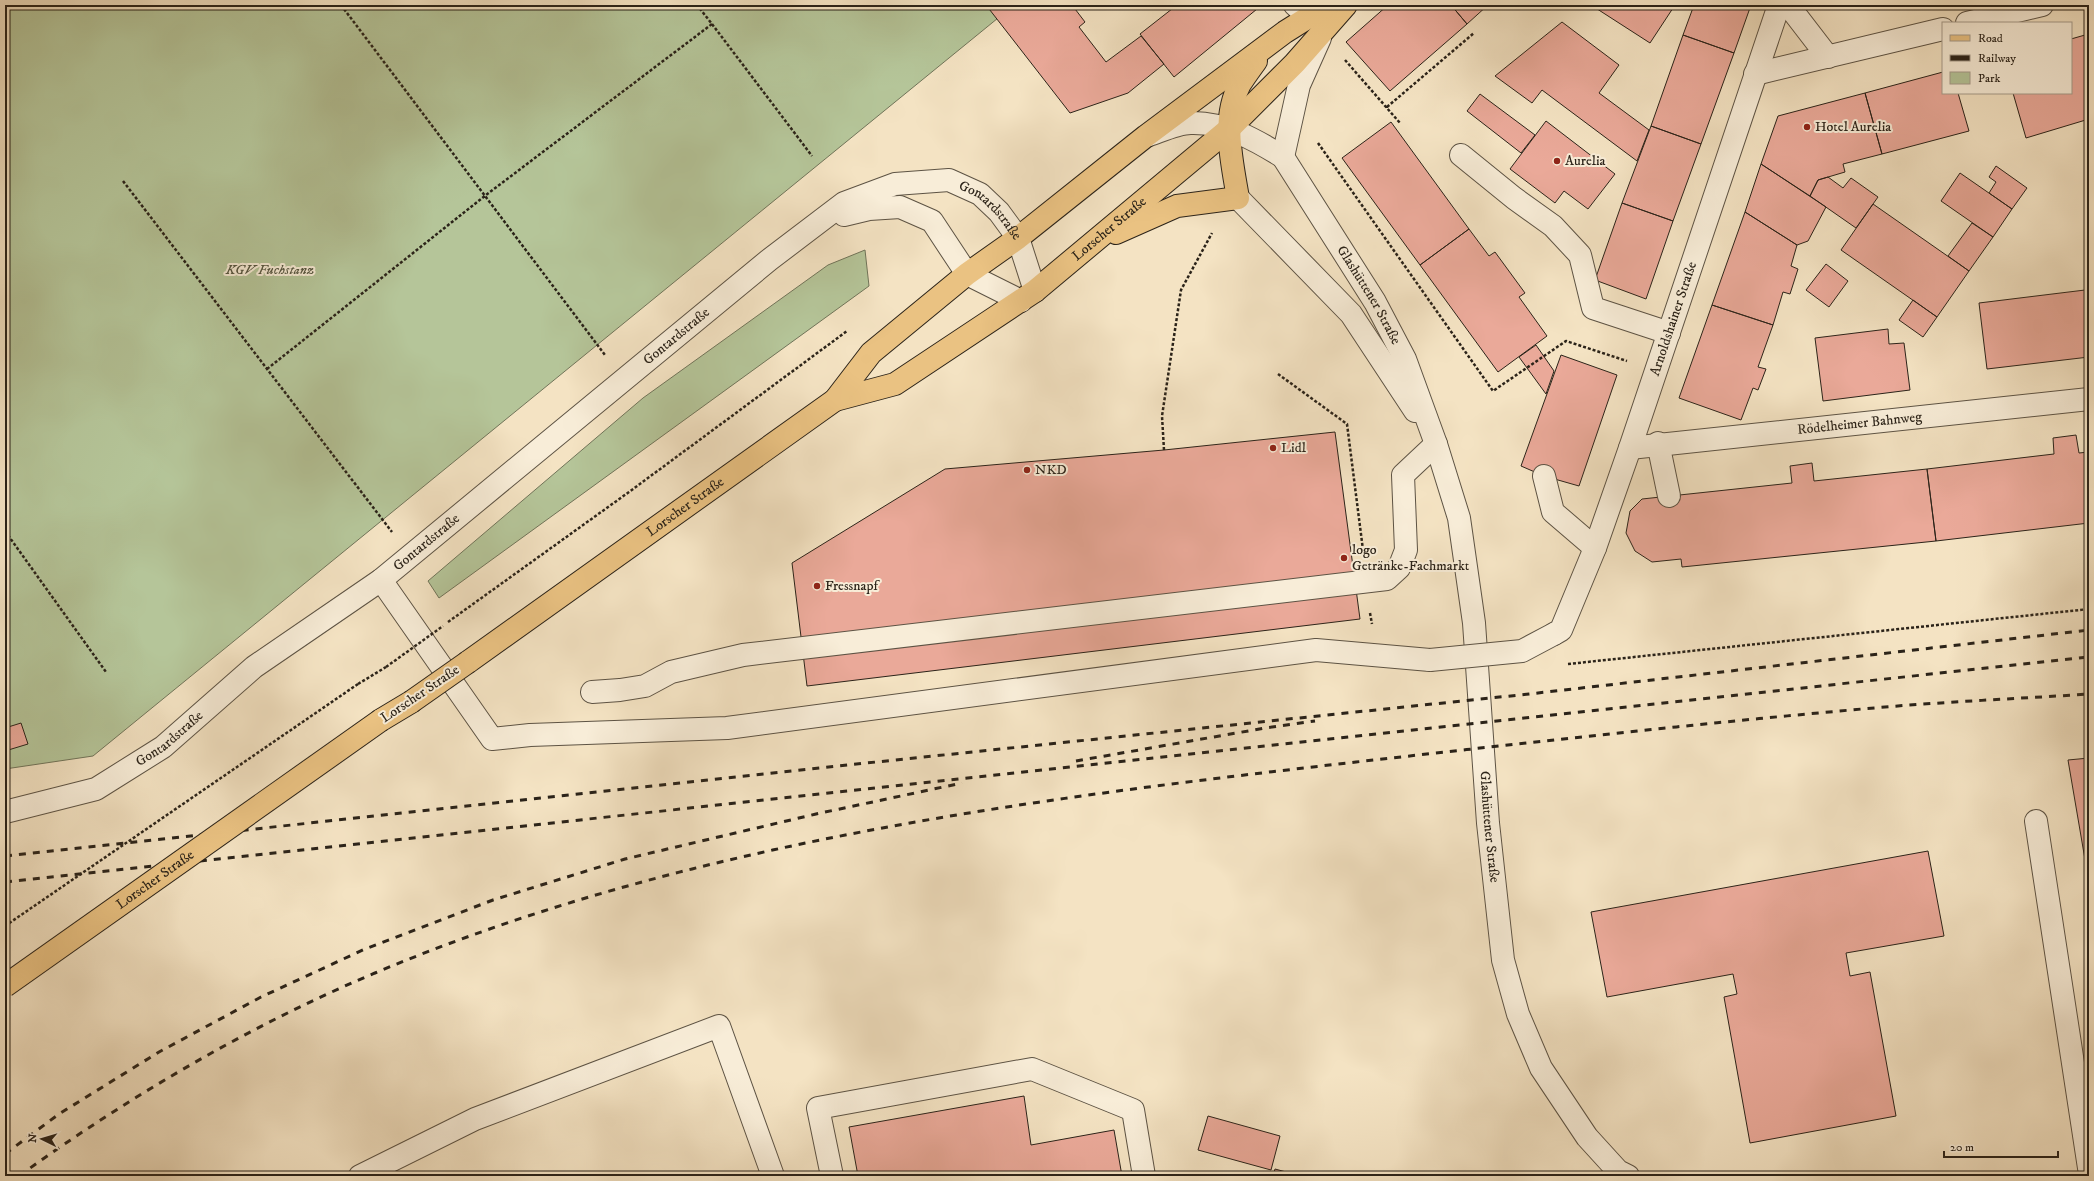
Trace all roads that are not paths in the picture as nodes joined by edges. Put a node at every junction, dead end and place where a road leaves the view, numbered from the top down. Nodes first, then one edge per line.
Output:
1 (1328, 5) edge
2 (1346, 5) edge
3 (1779, 5) edge
4 (1788, 5) edge
5 (2042, 5) edge
6 (1301, 11) edge
7 (1971, 22) edge
8 (1942, 29) edge
9 (1321, 34) junction
10 (1264, 48) junction
11 (1828, 57) junction
12 (1755, 74) junction
13 (1229, 129) junction
14 (1146, 136) junction
15 (1461, 155) dead end
16 (1283, 157) junction
17 (1238, 198) junction
18 (820, 222) junction
19 (1018, 238) junction
20 (1093, 243) junction
21 (967, 274) junction
22 (1028, 296) junction
23 (1669, 333) junction
24 (2089, 399) edge
25 (835, 400) junction
26 (1658, 443) junction
27 (1436, 444) junction
28 (1630, 448) junction
29 (1544, 476) dead end
30 (1669, 496) dead end
31 (1595, 548) junction
32 (381, 580) junction
33 (592, 692) dead end
34 (5, 812) edge
35 (2036, 821) dead end
36 (5, 986) edge
37 (2089, 1168) edge
38 (1620, 1174) edge
39 (360, 1176) edge
40 (773, 1176) edge
41 (832, 1176) edge
42 (1144, 1176) edge

1 - 6 main road, Lorscher Straße
2 - 9 main road, Lorscher Straße
3 - 12 street, Arnoldshainer Straße
4 - 11 street
5 - 7 street
6 - 10 main road, Lorscher Straße
8 - 11 street
9 - 13 main road, Lorscher Straße
9 - 16 street
10 - 13 main road
10 - 14 main road, Lorscher Straße
11 - 12 street
12 - 23 street, Arnoldshainer Straße
13 - 14 street, Glashüttener Straße
13 - 16 street, Glashüttener Straße
13 - 17 main road
13 - 20 main road, Lorscher Straße
14 - 19 main road, Lorscher Straße
15 - 23 street
16 - 27 street, Glashüttener Straße
17 - 20 main road
17 - 27 street, Glashüttener Straße
18 - 19 street, Gontardstraße
18 - 21 street, Gontardstraße
18 - 32 street, Gontardstraße
19 - 21 main road, Lorscher Straße
19 - 22 street, Gontardstraße
20 - 22 main road, Lorscher Straße
21 - 22 street, Gontardstraße
21 - 25 main road, Lorscher Straße
22 - 25 main road, Lorscher Straße
23 - 28 street, Arnoldshainer Straße
24 - 26 street, Rödelheimer Bahnweg
25 - 36 main road, Lorscher Straße, bridge
26 - 28 street, Rödelheimer Bahnweg
26 - 30 street
27 - 33 street
27 - 38 street, Glashüttener Straße
28 - 31 street, Arnoldshainer Straße
29 - 31 street
31 - 32 street, Arnoldshainer Straße, bridge
32 - 34 street, Gontardstraße
35 - 37 street
39 - 40 street
41 - 42 street

